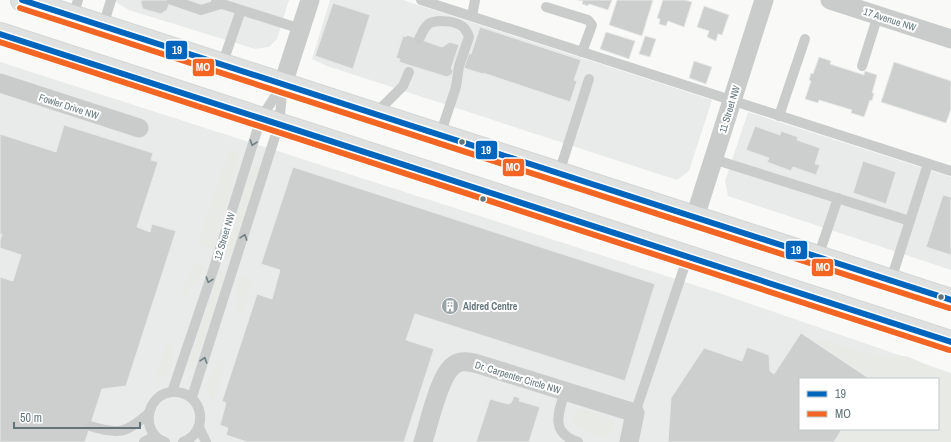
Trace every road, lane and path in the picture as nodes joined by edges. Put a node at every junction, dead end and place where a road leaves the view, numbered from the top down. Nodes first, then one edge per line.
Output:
1 (22, 0) edge
2 (111, 0) edge
3 (172, 0) edge
4 (210, 0) edge
5 (310, 0) edge
6 (421, 0) edge
7 (475, 0) edge
8 (764, 0) edge
9 (830, 0) edge
10 (222, 4) junction
11 (75, 8) edge
12 (546, 8) dead end
13 (240, 10) junction
14 (878, 15) junction
15 (472, 16) junction
16 (103, 26) junction
17 (301, 29) junction
18 (0, 34) edge
19 (419, 39) dead end
20 (805, 39) dead end
21 (951, 39) edge
22 (582, 52) junction
23 (222, 64) junction
24 (862, 66) dead end
25 (409, 72) dead end
26 (590, 79) dead end
27 (0, 83) edge
28 (283, 84) junction
29 (732, 100) junction
30 (375, 114) junction
31 (779, 116) junction
32 (270, 121) junction
33 (138, 128) dead end
34 (440, 135) junction
35 (713, 159) junction
36 (928, 164) junction
37 (951, 171) edge
38 (559, 173) junction
39 (838, 198) junction
40 (695, 217) junction
41 (910, 221) junction
42 (688, 256) junction
43 (818, 257) junction
44 (891, 280) junction
45 (951, 300) edge
46 (951, 342) edge
47 (172, 392) junction
48 (565, 392) junction
49 (192, 398) junction
50 (148, 413) junction
51 (635, 413) junction
52 (90, 426) dead end
53 (199, 427) junction
54 (155, 436) junction
55 (144, 442) edge
56 (165, 442) edge
57 (184, 442) edge
58 (206, 442) edge
59 (423, 442) edge
60 (578, 442) edge
61 (629, 442) edge

1 - 11 highway
2 - 16 lane
3 - 10 lane
4 - 10 lane
5 - 17 street, 12 Street NW
6 - 15 lane
7 - 15 lane
8 - 29 street, 11 Street NW
9 - 14 street, 17 Avenue NW
10 - 13 lane
11 - 16 highway
12 - 22 lane
13 - 17 lane
13 - 23 lane
14 - 21 street, 17 Avenue NW
14 - 24 lane
15 - 22 lane
16 - 23 highway
17 - 28 street, 12 Street NW
18 - 32 highway
19 - 34 lane
20 - 31 lane
22 - 29 lane
23 - 28 highway
25 - 30 lane
26 - 38 lane
27 - 33 street, Fowler Drive NW
28 - 30 highway
28 - 32 lane, 12 Street NW
28 - 32 lane, 12 Street NW
29 - 31 lane
29 - 35 street, 11 Street NW
30 - 34 highway
31 - 36 lane
32 - 42 highway
32 -> 47 lane, 12 Street NW
49 -> 32 lane, 12 Street NW
34 - 38 highway
35 - 39 lane
35 - 40 street, 11 Street NW
36 - 37 lane
36 - 41 lane
38 - 40 highway
39 - 41 lane
39 - 43 lane
40 - 43 highway
41 - 44 lane
42 - 46 highway
42 - 51 lane
43 - 44 highway
44 - 45 highway
47 - 49 lane
47 - 50 lane
48 - 51 street, Dr. Carpenter Circle NW
48 - 59 street, Dr. Carpenter Circle NW
48 - 60 lane
49 - 53 lane
50 - 52 lane
50 - 54 lane
51 - 61 street
53 - 57 lane
53 - 58 lane
54 - 55 lane
54 - 56 lane

